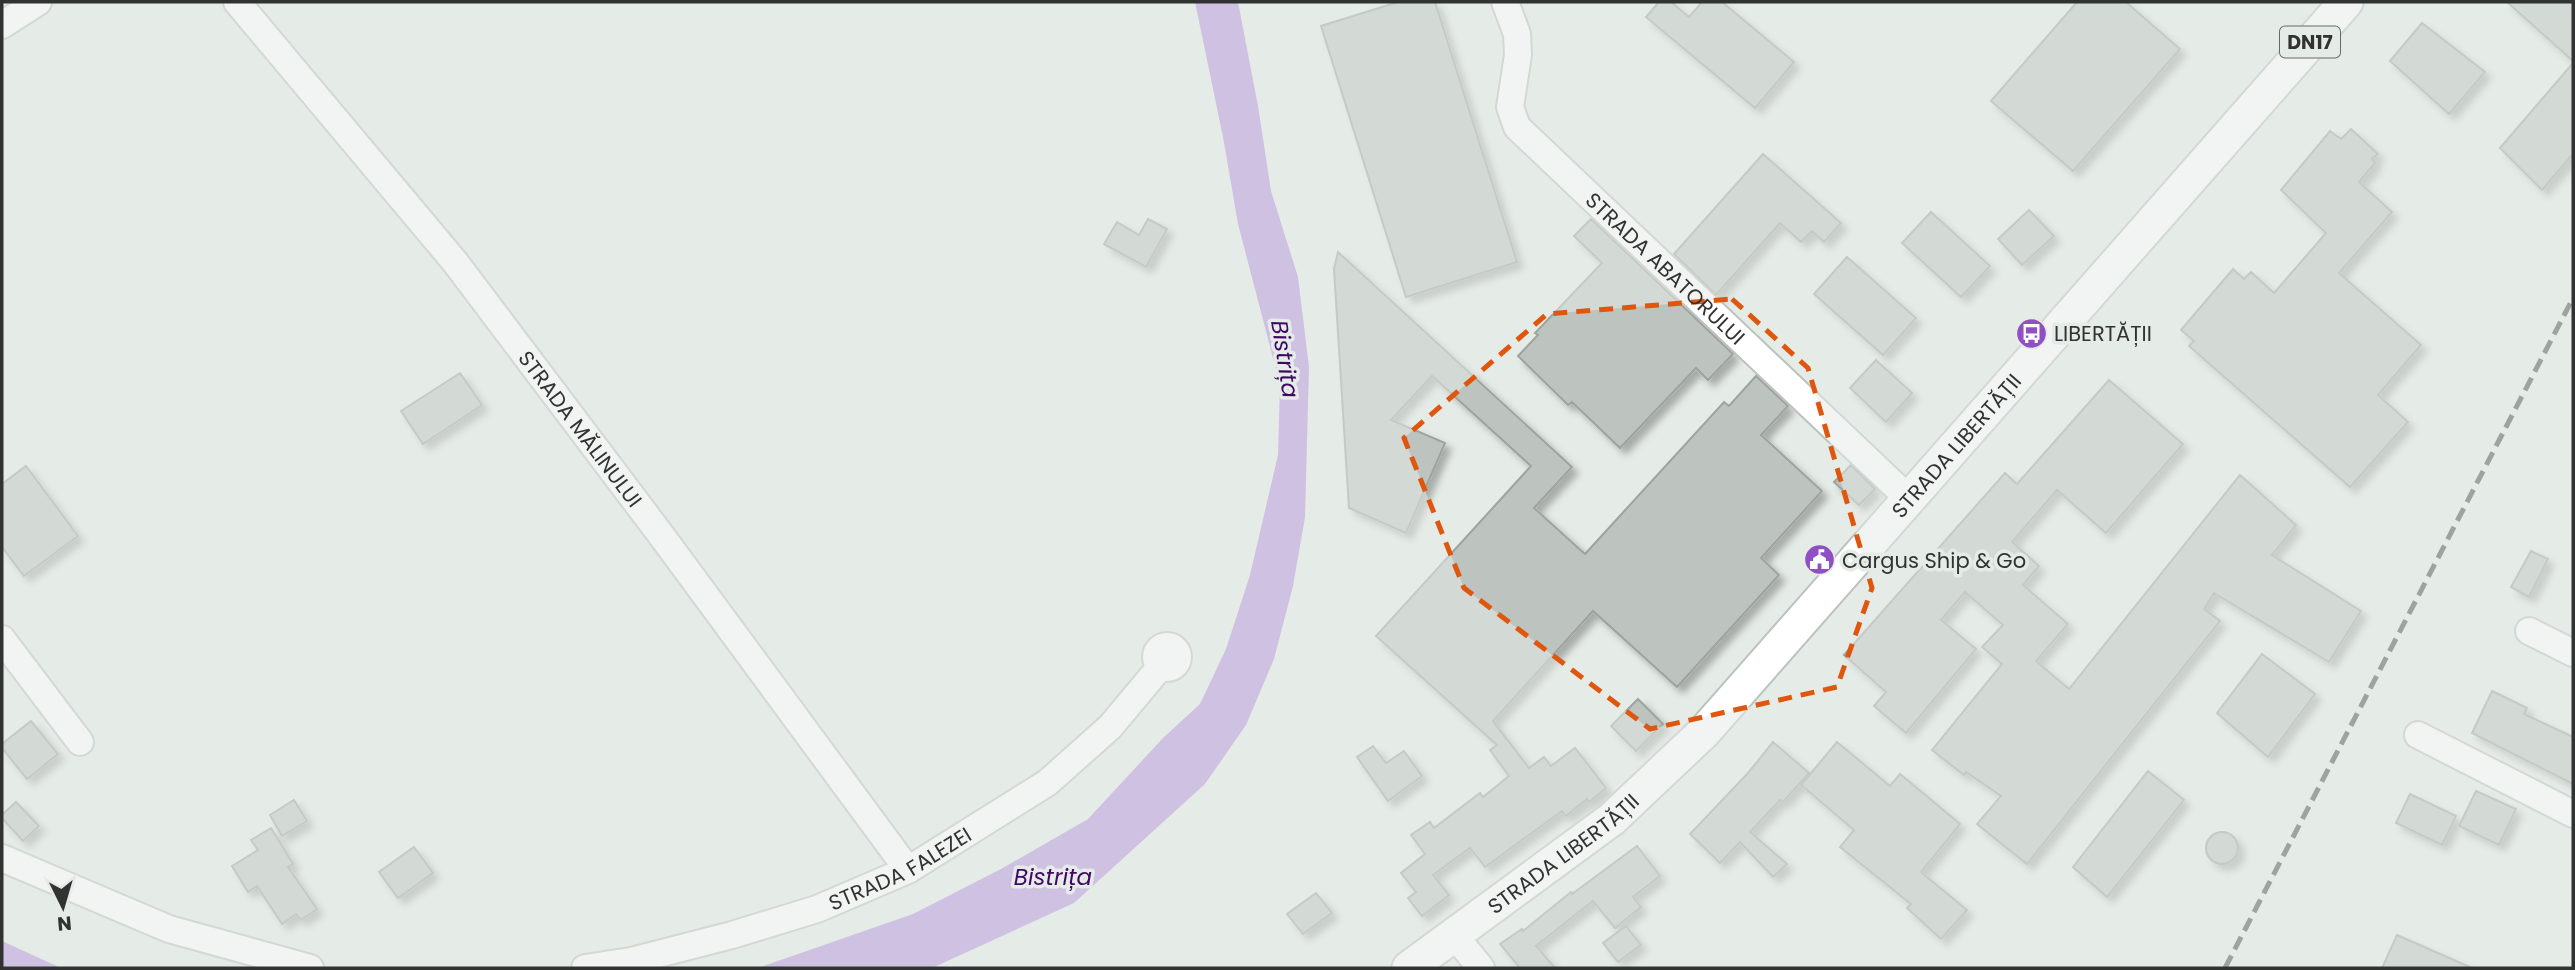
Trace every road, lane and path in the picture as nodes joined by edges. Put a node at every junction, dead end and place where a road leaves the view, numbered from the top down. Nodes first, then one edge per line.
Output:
1 (38, 2) edge
2 (237, 2) edge
3 (1505, 2) edge
4 (2346, 2) edge
5 (2, 25) edge
6 (1909, 499) junction
7 (2529, 631) dead end
8 (2, 639) edge
9 (2573, 653) edge
10 (1161, 666) dead end
11 (2418, 735) dead end
12 (80, 742) dead end
13 (2573, 814) edge
14 (2, 858) edge
15 (908, 870) junction
16 (1454, 935) junction
17 (310, 968) edge
18 (585, 968) edge
19 (1409, 968) edge
20 (1481, 968) edge

1 - 5 street
2 - 15 street, STRADA MĂLINULUI
3 - 6 street, STRADA ABATORULUI
4 - 6 main road, STRADA LIBERTĂȚII / DN17
6 - 16 main road, STRADA LIBERTĂȚII / DN17
7 - 9 street
8 - 12 street
10 - 15 street, STRADA FALEZEI
11 - 13 street
14 - 17 street
15 - 18 street, STRADA FALEZEI
16 - 19 main road, STRADA LIBERTĂȚII / DN17
16 - 20 street

